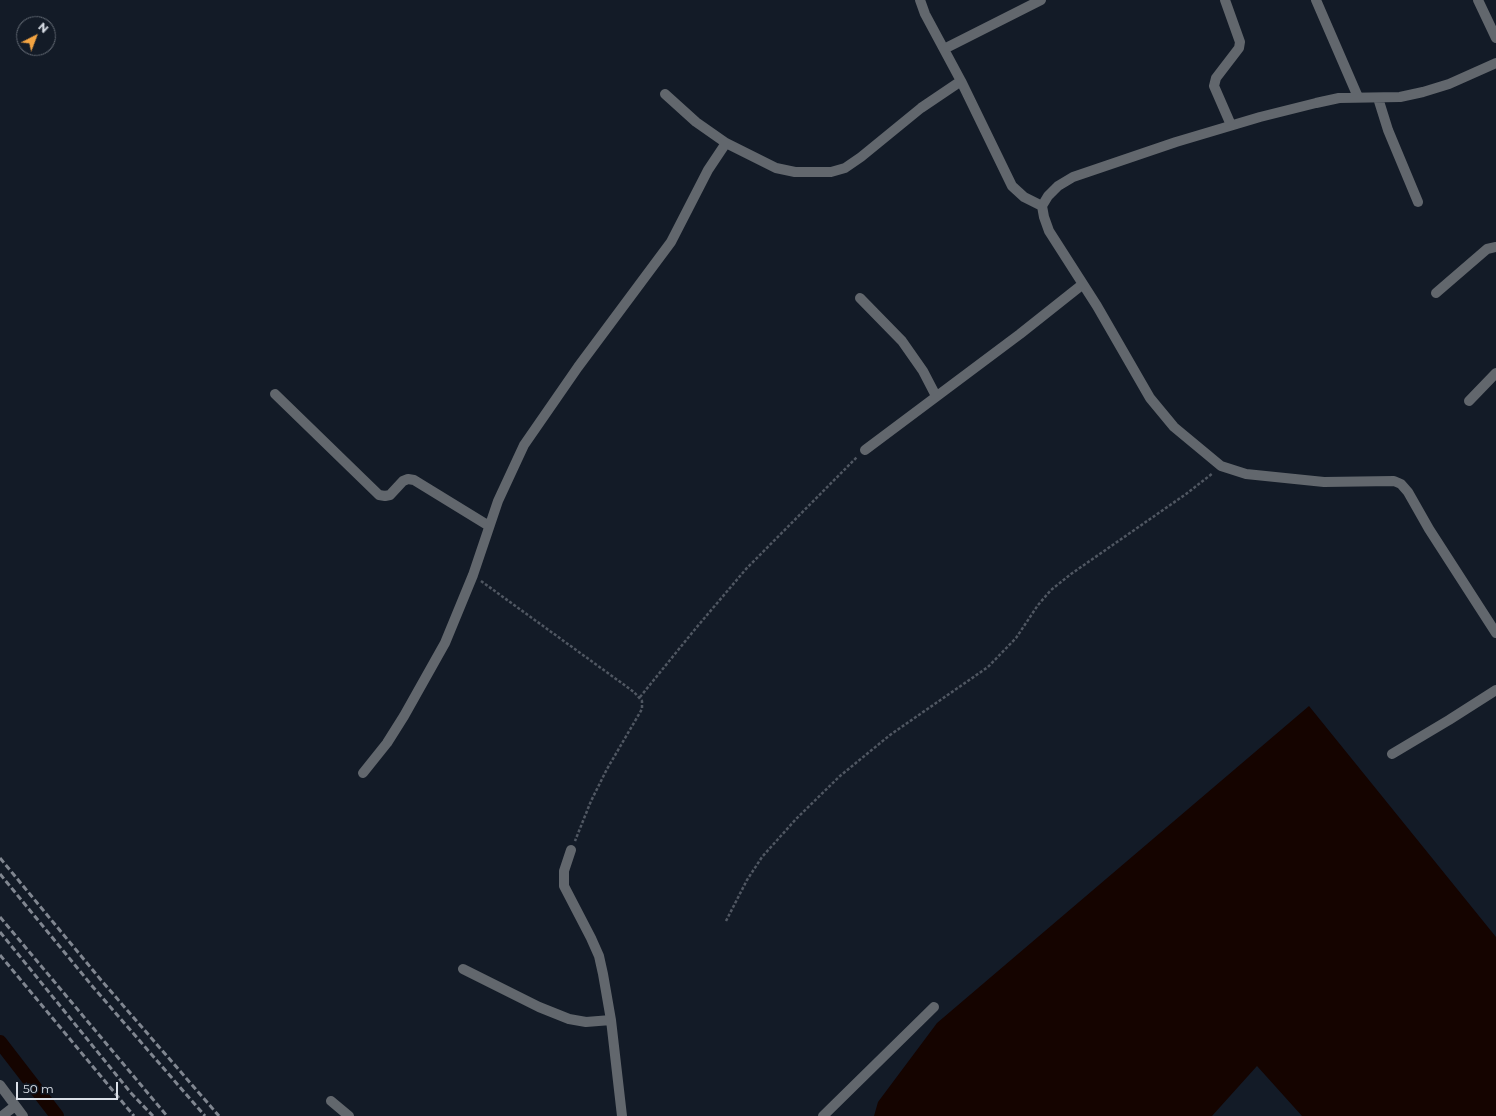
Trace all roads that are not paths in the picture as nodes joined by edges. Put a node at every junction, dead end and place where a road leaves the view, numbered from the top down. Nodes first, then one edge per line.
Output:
1 (920, 0) edge
2 (1041, 0) edge
3 (1225, 0) edge
4 (1316, 0) edge
5 (1478, 0) edge
6 (1496, 38) edge
7 (944, 49) junction
8 (1496, 63) edge
9 (961, 81) junction
10 (665, 94) dead end
11 (1358, 98) junction
12 (1378, 98) junction
13 (1231, 125) junction
14 (726, 143) junction
15 (1418, 202) dead end
16 (1042, 206) junction
17 (1496, 247) edge
18 (1082, 284) junction
19 (1436, 293) dead end
20 (860, 298) dead end
21 (1496, 373) edge
22 (275, 394) dead end
23 (936, 396) junction
24 (1469, 401) dead end
25 (865, 450) road end
26 (489, 526) junction
27 (1496, 633) edge
28 (1496, 690) edge
29 (1392, 754) dead end
30 (363, 773) dead end
31 (571, 850) road end
32 (464, 969) dead end
33 (934, 1007) dead end
34 (611, 1020) junction
35 (0, 1085) edge
36 (330, 1101) dead end
37 (15, 1106) junction
38 (2, 1116) edge
39 (23, 1116) edge
40 (349, 1116) edge
41 (622, 1116) edge
42 (823, 1116) edge

1 - 7 street
2 - 7 street
3 - 13 street
4 - 11 street
5 - 6 street
7 - 9 street
8 - 12 street
9 - 14 street
9 - 16 street
10 - 14 street
11 - 12 street
11 - 13 street
12 - 15 street
13 - 16 street
14 - 26 street
16 - 18 street
17 - 19 street
18 - 23 street
18 - 27 street
20 - 23 street
21 - 24 street
22 - 26 street
23 - 25 street
26 - 30 street
28 - 29 street
31 - 34 street
32 - 34 street
33 - 42 street
34 - 41 street
35 - 37 street
36 - 40 street
37 - 38 street
37 - 39 street

